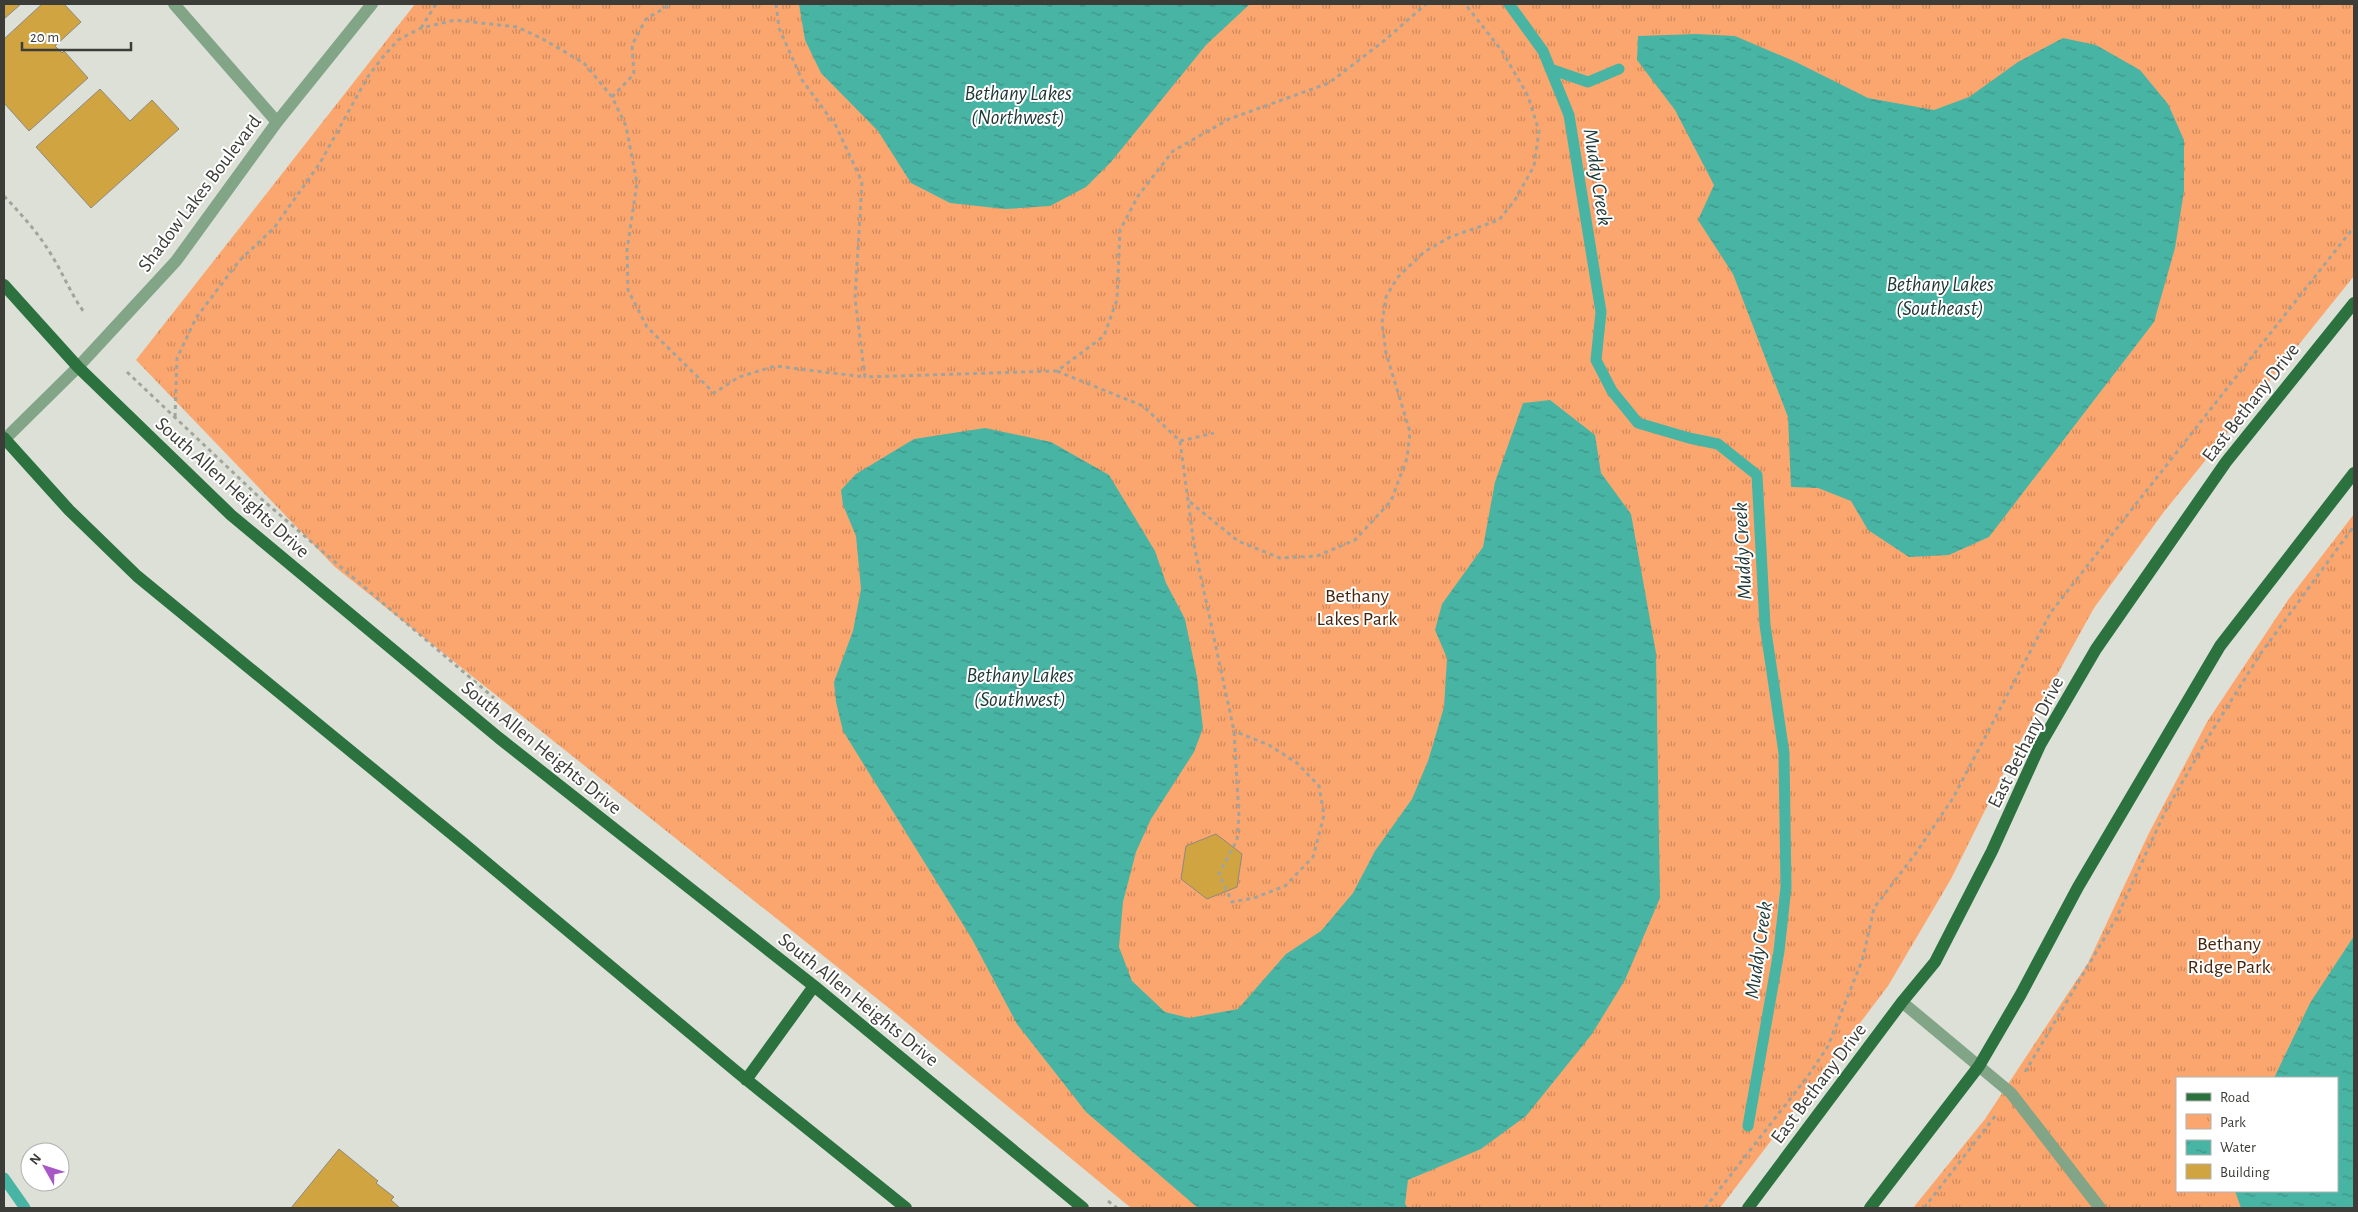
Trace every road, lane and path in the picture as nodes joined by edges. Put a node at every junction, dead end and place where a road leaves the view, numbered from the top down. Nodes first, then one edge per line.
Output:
1 (174, 4) edge
2 (372, 4) edge
3 (436, 4) edge
4 (671, 4) edge
5 (776, 4) edge
6 (1426, 4) edge
7 (1465, 4) edge
8 (421, 28) junction
9 (612, 97) junction
10 (278, 122) junction
11 (4, 196) edge
12 (2354, 227) edge
13 (4, 285) edge
14 (2354, 303) edge
15 (84, 312) dead end
16 (78, 367) junction
17 (1057, 371) junction
18 (127, 372) dead end
19 (865, 377) junction
20 (175, 417) junction
21 (1214, 433) dead end
22 (4, 439) edge
23 (1180, 441) junction
24 (2354, 472) edge
25 (1190, 502) junction
26 (2354, 526) edge
27 (500, 703) dead end
28 (1234, 731) junction
29 (814, 986) junction
30 (1902, 1002) junction
31 (1979, 1066) junction
32 (746, 1080) junction
33 (2011, 1093) junction
34 (1102, 1196) dead end
35 (906, 1208) edge
36 (1083, 1208) edge
37 (1117, 1208) edge
38 (1705, 1208) edge
39 (1748, 1208) edge
40 (1870, 1208) edge
41 (1924, 1208) edge
42 (2100, 1208) edge

1 - 10 street
2 - 10 street, Shadow Lakes Boulevard
3 - 8 path
4 - 9 path
5 - 19 path
6 - 17 path
7 - 25 path
8 - 9 path
8 - 20 path
9 - 19 path
10 - 16 street, Shadow Lakes Boulevard
11 - 15 path
12 - 38 path
13 - 16 main road, South Allen Heights Drive
14 - 30 main road, East Bethany Drive
16 - 22 street, Shadow Lakes Boulevard
16 - 29 main road, South Allen Heights Drive
17 - 19 path
17 - 23 path
18 - 20 path
20 - 27 path
21 - 23 path
22 - 32 main road
23 - 25 path
24 - 31 main road
25 - 28 path
26 - 33 path
28 - 28 path
29 - 32 main road
29 - 36 main road, South Allen Heights Drive
30 - 31 street
30 - 39 main road, East Bethany Drive
31 - 33 street
31 - 40 main road
32 - 35 main road
33 - 41 path
33 - 42 street
34 - 37 path

